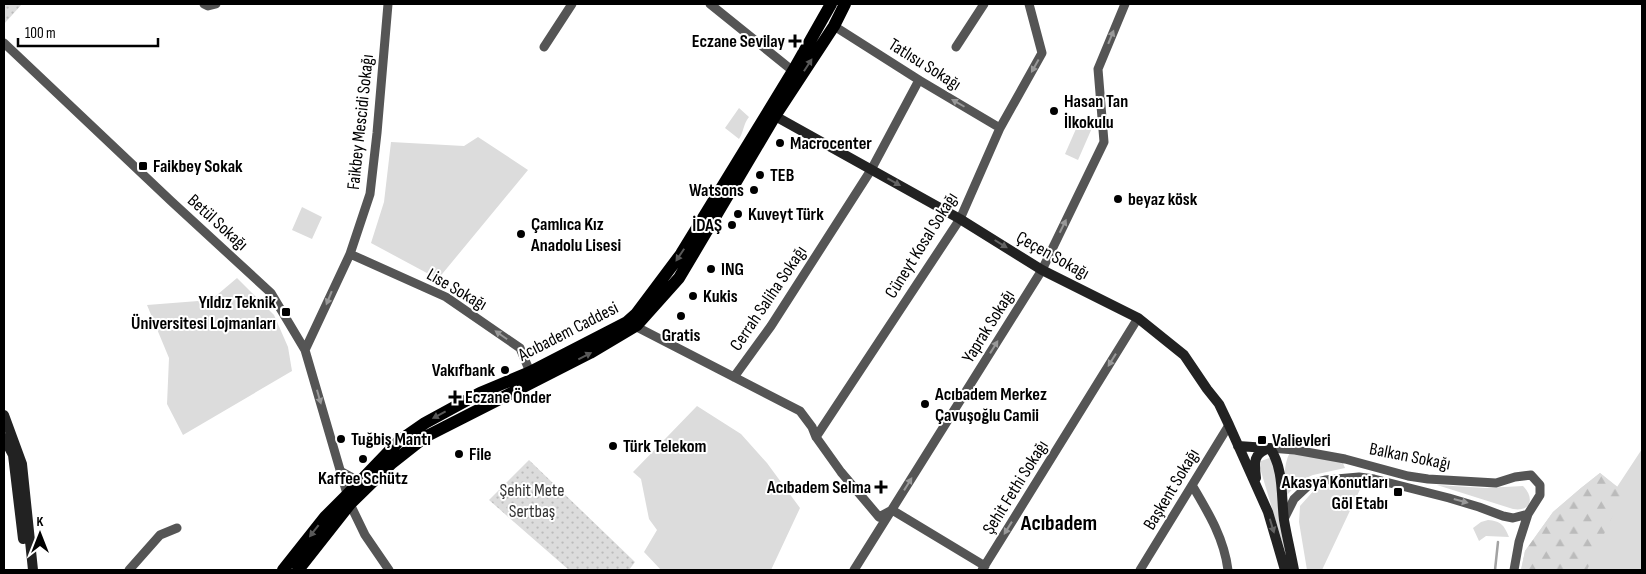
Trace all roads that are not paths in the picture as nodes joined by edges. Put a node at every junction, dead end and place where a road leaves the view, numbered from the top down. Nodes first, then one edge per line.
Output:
1 (204, 4) edge
2 (216, 4) edge
3 (388, 4) edge
4 (572, 4) edge
5 (710, 4) edge
6 (831, 4) edge
7 (845, 4) edge
8 (984, 4) edge
9 (1029, 4) edge
10 (1125, 4) edge
11 (834, 26) junction
12 (4, 43) edge
13 (544, 47) dead end
14 (956, 47) dead end
15 (793, 70) junction
16 (919, 80) junction
17 (775, 116) junction
18 (1000, 128) junction
19 (871, 170) junction
20 (960, 219) junction
21 (350, 254) junction
22 (1042, 270) junction
23 (1138, 318) junction
24 (631, 324) junction
25 (305, 350) junction
26 (530, 372) junction
27 (734, 377) junction
28 (4, 415) edge
29 (1229, 425) junction
30 (816, 437) junction
31 (4, 438) edge
32 (1238, 446) junction
33 (1270, 448) junction
34 (340, 471) junction
35 (360, 482) junction
36 (1256, 482) junction
37 (1192, 485) junction
38 (350, 504) junction
39 (892, 510) junction
40 (1528, 514) junction
41 (1284, 519) junction
42 (177, 528) dead end
43 (984, 568) edge
44 (27, 570) edge
45 (33, 570) edge
46 (129, 570) edge
47 (283, 570) edge
48 (298, 570) edge
49 (389, 570) edge
50 (854, 570) edge
51 (1140, 570) edge
52 (1228, 570) edge
53 (1285, 570) edge
54 (1294, 570) edge
55 (1514, 570) edge

1 - 2 street
3 - 21 street, Faikbey Mescidi Sokağı
4 - 13 street
5 - 15 street
6 - 15 main road, Acıbadem Caddesi
7 - 11 main road, Acıbadem Caddesi
8 - 14 street
9 -> 18 street, Cüneyt Kosal Sokağı
22 -> 10 street, Yaprak Sokağı
11 - 16 street, Tatlısu Sokağı
17 -> 11 main road, Acıbadem Caddesi
12 - 25 street, Betül Sokağı
15 -> 24 main road, Acıbadem Caddesi
18 -> 16 street, Tatlısu Sokağı
16 - 19 street, Cerrah Saliha Sokağı
17 - 19 main road, Çeçen Sokağı
17 - 24 main road, Acıbadem Caddesi
18 - 20 street, Cüneyt Kosal Sokağı
19 -> 20 main road, Çeçen Sokağı
19 - 27 street, Cerrah Saliha Sokağı
20 -> 22 main road, Çeçen Sokağı
20 - 30 street, Cüneyt Kosal Sokağı
21 -> 25 street, Faikbey Mescidi Sokağı
26 -> 21 street, Lise Sokağı
22 - 23 main road, Çeçen Sokağı
39 -> 22 street, Yaprak Sokağı
23 - 29 main road, Çeçen Sokağı
23 -> 43 street, Şehit Fethi Sokağı
24 - 26 main road, Acıbadem Caddesi
24 - 27 street
38 -> 24 main road, Acıbadem Caddesi
25 -> 34 street, Betül Sokağı
26 -> 35 main road, Acıbadem Caddesi
27 - 30 street
28 - 45 main road
29 - 32 main road, Çeçen Sokağı
29 - 37 street, Başkent Sokağı
30 - 39 street
31 - 44 main road
32 - 33 main road
32 - 36 main road, Çeçen Sokağı
33 - 36 main road, Çeçen Sokağı
33 - 40 street, Balkan Sokağı
33 - 41 main road
34 - 35 street
34 - 38 street, Betül Sokağı
35 - 38 main road, Acıbadem Caddesi
36 -> 53 main road, Çeçen Sokağı
37 - 51 street, Başkent Sokağı
37 - 52 street
38 -> 47 main road, Acıbadem Caddesi
38 - 48 main road, Acıbadem Caddesi
38 - 49 street, Betül Sokağı
39 - 43 street
39 - 50 street, Yaprak Sokağı
41 -> 40 street, Balkan Sokağı
40 - 55 street
41 - 54 main road
42 - 46 street

